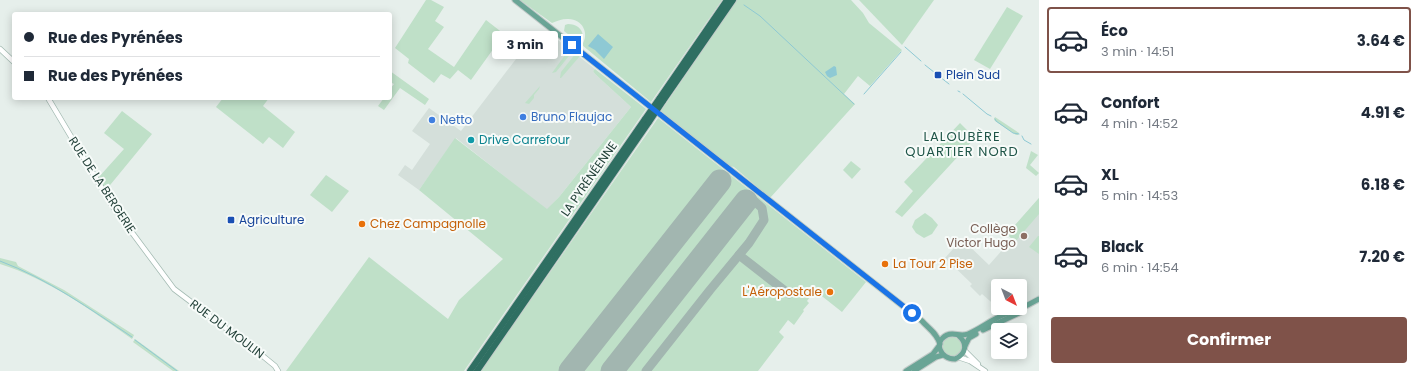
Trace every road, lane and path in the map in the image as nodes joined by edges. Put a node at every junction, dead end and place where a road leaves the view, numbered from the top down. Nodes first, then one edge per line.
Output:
1 (515, 0) edge
2 (727, 0) edge
3 (733, 0) edge
4 (0, 49) edge
5 (12, 60) edge
6 (49, 100) edge
7 (661, 100) junction
8 (647, 120) junction
9 (174, 289) joint
10 (1039, 299) edge
11 (1039, 303) edge
12 (923, 322) junction
13 (947, 334) junction
14 (959, 336) junction
15 (939, 345) junction
16 (964, 348) junction
17 (943, 355) junction
18 (958, 357) junction
19 (980, 367) junction
20 (284, 370) edge
21 (278, 371) edge
22 (470, 371) edge
23 (477, 371) edge
24 (906, 371) edge
25 (914, 371) edge
26 (985, 371) edge

1 - 12 main road
2 - 7 highway, LA PYRÉNÉENNE
3 - 7 highway, LA PYRÉNÉENNE
4 - 5 street
6 - 9 street, RUE DE LA BERGERIE
7 - 8 highway, LA PYRÉNÉENNE, bridge
8 - 22 highway, LA PYRÉNÉENNE
8 - 23 highway, LA PYRÉNÉENNE
9 - 21 street, RUE DU MOULIN
10 - 14 main road
11 - 16 main road
12 - 13 main road
12 - 15 main road
13 - 14 main road
13 - 15 main road
14 - 16 main road
15 - 17 main road
15 - 24 main road
16 - 18 main road
16 - 19 street
17 - 18 main road
17 - 25 main road
18 - 19 street
19 - 26 street
20 - 21 street

